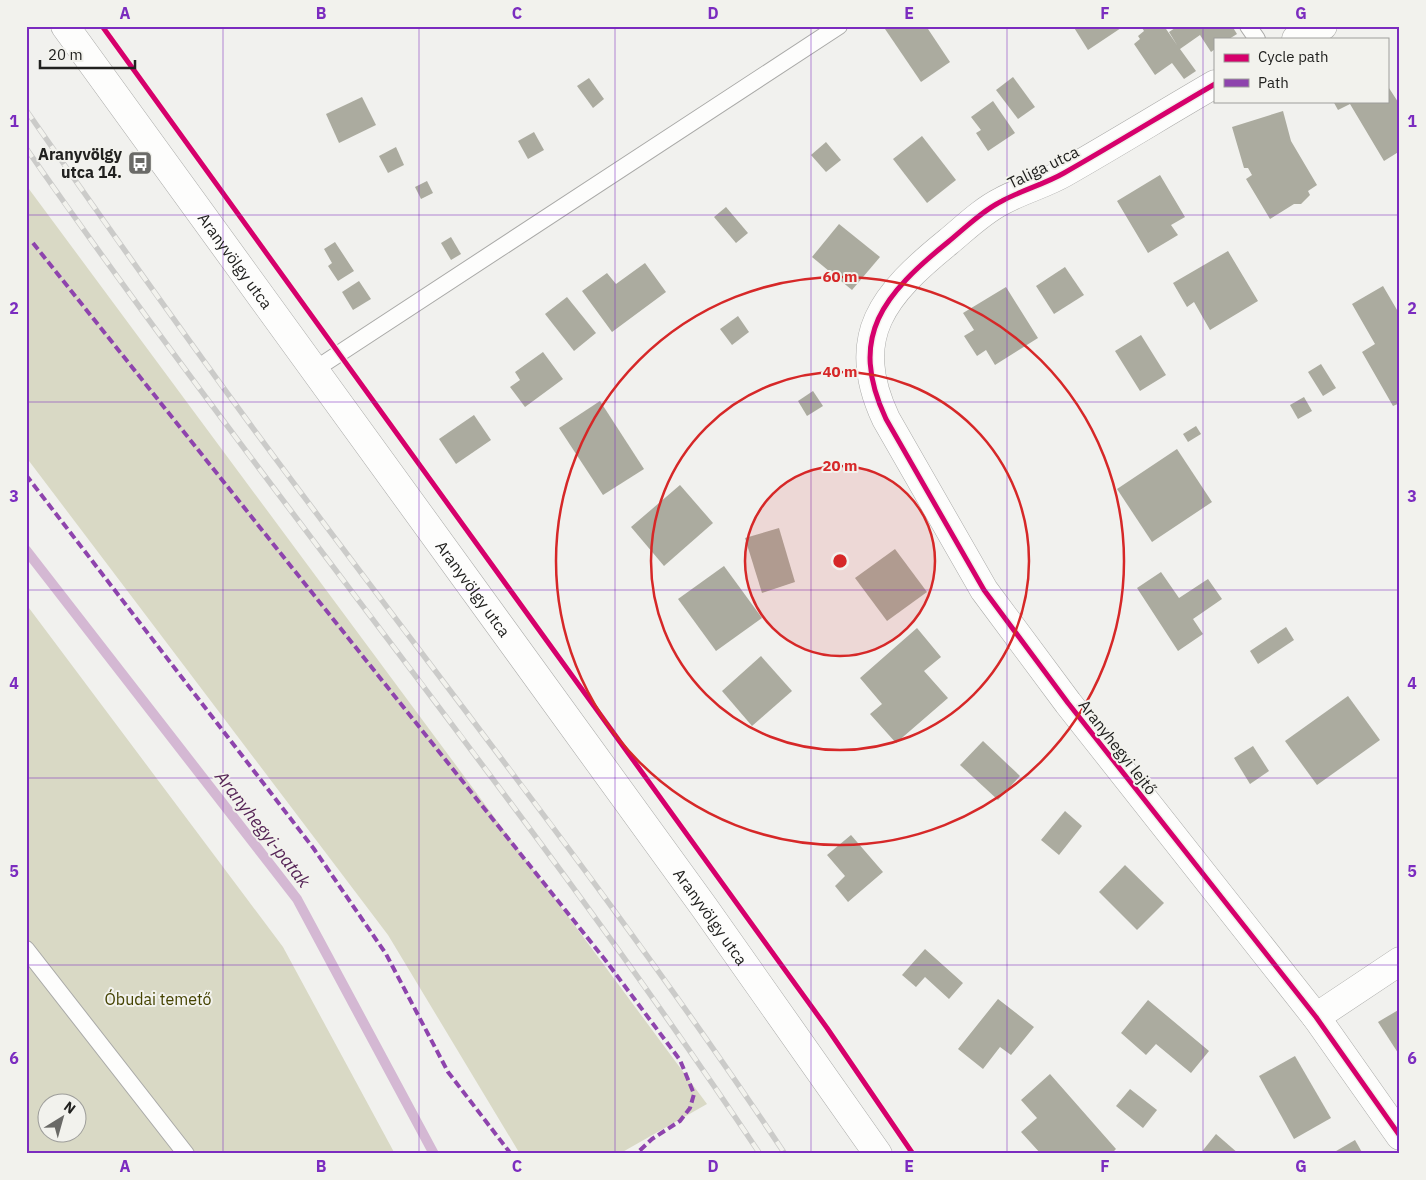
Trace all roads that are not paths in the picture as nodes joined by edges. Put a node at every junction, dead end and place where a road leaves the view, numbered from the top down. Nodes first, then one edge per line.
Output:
1 (65, 26) edge
2 (839, 26) edge
3 (1248, 26) edge
4 (1323, 26) edge
5 (1256, 38) edge
6 (1298, 38) edge
7 (1214, 85) edge
8 (870, 345) joint
9 (314, 370) junction
10 (26, 949) edge
11 (1400, 961) edge
12 (1316, 1017) junction
13 (1400, 1136) edge
14 (186, 1154) edge
15 (878, 1154) edge

1 - 9 street, Aranyvölgy utca
2 - 9 lane
3 - 5 lane
4 - 6 street
7 - 8 street, Taliga utca
8 - 12 street, Aranyhegyi lejtő
9 - 15 street, Aranyvölgy utca
10 - 14 lane
11 - 12 street
12 - 13 street, Aranyhegyi lejtő

